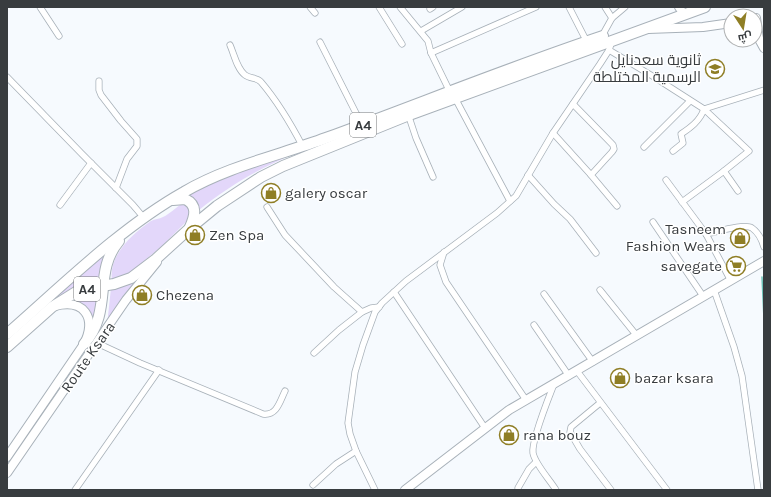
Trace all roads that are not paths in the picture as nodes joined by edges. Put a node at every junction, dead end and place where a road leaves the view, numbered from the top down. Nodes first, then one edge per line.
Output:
1 (40, 7) edge
2 (310, 7) edge
3 (379, 7) edge
4 (400, 7) edge
5 (462, 7) edge
6 (536, 7) edge
7 (569, 7) edge
8 (605, 7) edge
9 (625, 7) edge
10 (705, 7) edge
11 (683, 8) edge
12 (315, 13) dead end
13 (612, 18) junction
14 (723, 24) edge
15 (643, 29) junction
16 (421, 31) junction
17 (59, 36) dead end
18 (608, 37) junction
19 (320, 42) dead end
20 (587, 42) junction
21 (402, 44) dead end
22 (230, 45) dead end
23 (609, 50) junction
24 (431, 53) junction
25 (7, 77) edge
26 (99, 81) dead end
27 (764, 90) edge
28 (452, 95) junction
29 (690, 101) junction
30 (574, 104) junction
31 (704, 109) junction
32 (408, 112) junction
33 (362, 125) junction
34 (553, 133) junction
35 (303, 147) junction
36 (644, 147) dead end
37 (673, 151) dead end
38 (90, 163) junction
39 (724, 171) junction
40 (528, 175) junction
41 (591, 175) junction
42 (433, 177) dead end
43 (666, 180) dead end
44 (116, 188) junction
45 (738, 191) dead end
46 (169, 201) junction
47 (510, 202) junction
48 (682, 202) junction
49 (60, 205) dead end
50 (617, 206) dead end
51 (267, 207) dead end
52 (144, 218) junction
53 (653, 222) dead end
54 (130, 227) junction
55 (189, 229) junction
56 (706, 234) junction
57 (174, 245) junction
58 (764, 247) edge
59 (444, 252) junction
60 (596, 254) dead end
61 (764, 261) edge
62 (731, 281) junction
63 (104, 286) junction
64 (600, 290) dead end
65 (714, 290) junction
66 (394, 292) junction
67 (544, 294) dead end
68 (703, 296) junction
69 (52, 307) junction
70 (379, 307) junction
71 (362, 312) junction
72 (534, 325) dead end
73 (7, 334) edge
74 (636, 336) junction
75 (97, 343) junction
76 (84, 344) junction
77 (7, 347) edge
78 (314, 353) dead end
79 (593, 362) junction
80 (158, 370) junction
81 (577, 372) junction
82 (569, 376) junction
83 (554, 384) junction
84 (284, 391) dead end
85 (526, 400) junction
86 (600, 403) junction
87 (485, 428) junction
88 (356, 451) junction
89 (7, 457) edge
90 (536, 462) junction
91 (7, 473) edge
92 (313, 485) dead end
93 (75, 490) edge
94 (375, 490) edge
95 (405, 490) edge
96 (518, 490) edge
97 (556, 490) edge
98 (611, 490) edge
99 (668, 490) edge
100 (758, 490) edge

1 - 17 street
2 - 12 street
3 - 21 street
4 - 16 street
5 - 16 street
6 - 24 street
7 - 20 street
8 - 13 street
9 - 13 street
10 - 15 highway, A4
11 - 18 highway, A4
13 - 18 street
14 - 15 street
15 - 18 highway, A4
16 - 24 street
18 - 20 highway, A4
18 - 23 street
18 - 28 highway, A4
19 - 33 street
20 - 28 highway, A4
22 - 35 street
23 - 29 street
23 - 30 street
24 - 28 street
25 - 38 street
26 - 44 street
27 - 31 street
28 - 32 highway, A4
28 - 47 street
29 - 31 street
29 - 36 street
30 - 34 street
30 - 41 street
31 - 37 street
31 - 39 street
32 - 33 highway, A4
32 - 42 street
32 - 55 highway, A4
33 - 35 highway, A4
34 - 40 street
34 - 41 street
35 - 46 highway, A4
38 - 44 street
38 - 49 street
39 - 45 street
39 - 48 street
40 - 47 street
40 - 60 street
41 - 50 street
43 - 48 street
44 - 52 street
46 - 52 highway, A4
46 - 55 highway
47 - 59 street
48 - 56 street
51 - 71 street
52 - 54 highway, A4
53 - 68 street
54 - 63 highway
54 - 73 highway, A4
55 - 57 highway, A4
56 - 58 street
56 - 62 street
57 - 63 highway, A4
57 - 75 street, Route Ksara
59 - 66 street
59 - 85 street
61 - 62 street
62 - 65 street
63 - 69 highway, A4
63 - 76 highway
64 - 74 street
65 - 68 street
65 - 100 street
66 - 70 street
66 - 87 street
67 - 79 street
68 - 74 street
69 - 76 street, Route Ksara
69 - 77 highway, A4
70 - 71 street
70 - 88 street
71 - 78 street
72 - 82 street
74 - 79 street
75 - 80 street
75 - 91 street, Route Ksara
76 - 89 street, Route Ksara
79 - 81 street
80 - 84 street
80 - 93 street
81 - 82 street
81 - 86 street
82 - 83 street
83 - 85 street
83 - 90 street
85 - 87 street
86 - 98 street
86 - 99 street
87 - 95 street
88 - 92 street
88 - 94 street
90 - 96 street
90 - 97 street

